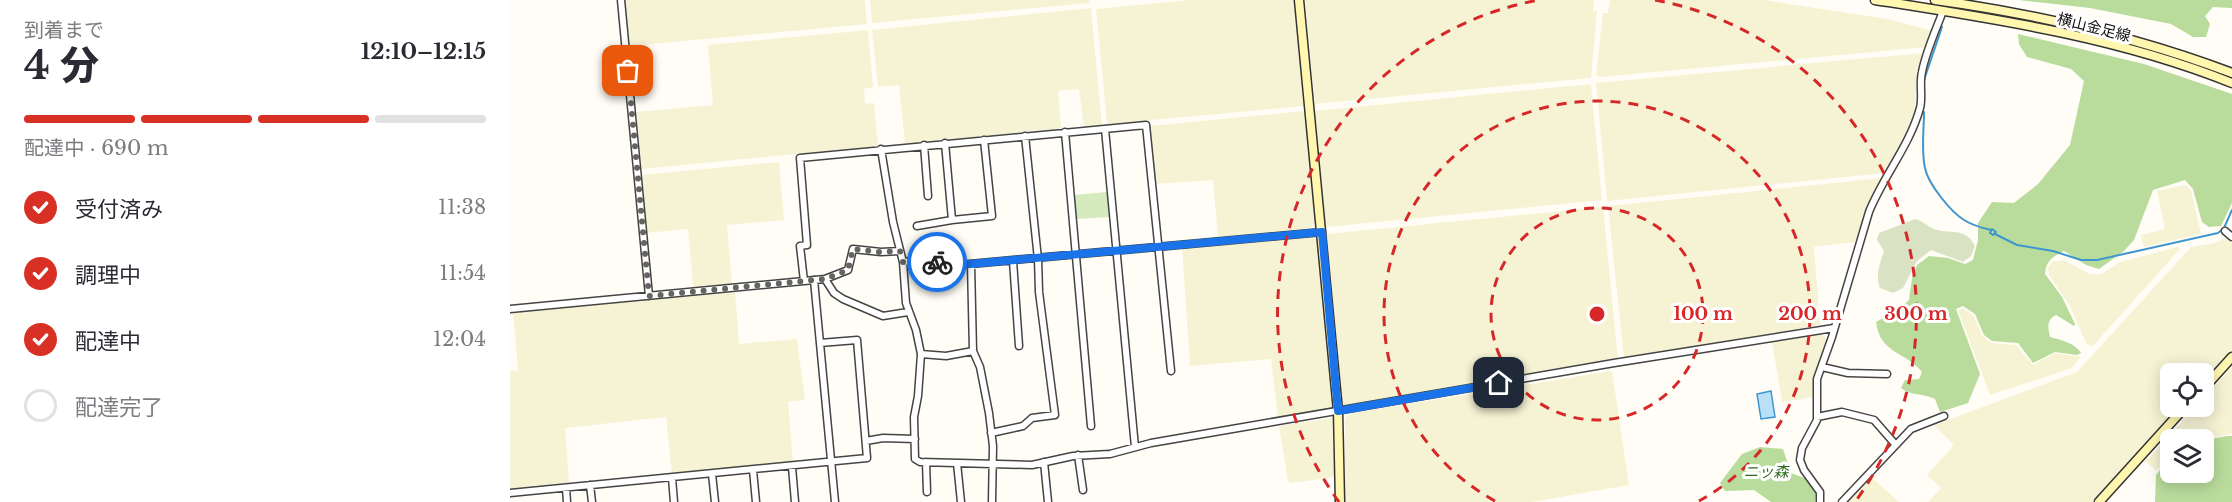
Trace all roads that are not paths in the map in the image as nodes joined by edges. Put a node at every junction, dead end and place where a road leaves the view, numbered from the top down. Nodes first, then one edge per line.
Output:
1 (621, 0) edge
2 (1299, 0) edge
3 (1875, 0) edge
4 (1935, 0) edge
5 (1943, 10) junction
6 (2232, 73) edge
7 (2232, 83) edge
8 (1105, 129) junction
9 (1065, 132) junction
10 (1025, 136) junction
11 (984, 140) junction
12 (945, 143) junction
13 (924, 145) junction
14 (881, 149) junction
15 (928, 196) dead end
16 (952, 220) junction
17 (917, 226) dead end
18 (2226, 231) dead end
19 (1322, 232) junction
20 (2232, 237) edge
21 (1158, 247) junction
22 (1116, 250) junction
23 (900, 251) junction
24 (1077, 254) junction
25 (1038, 259) junction
26 (1013, 261) junction
27 (903, 262) junction
28 (971, 264) junction
29 (825, 279) junction
30 (814, 280) junction
31 (804, 281) junction
32 (649, 296) junction
33 (510, 309) edge
34 (908, 312) junction
35 (1834, 327) junction
36 (820, 343) junction
37 (1019, 346) dead end
38 (973, 351) junction
39 (921, 354) junction
40 (2232, 357) edge
41 (1821, 367) junction
42 (1171, 370) dead end
43 (1887, 374) dead end
44 (2214, 377) edge
45 (1338, 411) junction
46 (1944, 416) dead end
47 (1817, 417) junction
48 (2176, 417) edge
49 (1091, 426) dead end
50 (991, 433) junction
51 (915, 439) junction
52 (866, 441) junction
53 (1895, 444) junction
54 (1135, 447) junction
55 (1078, 455) junction
56 (926, 462) junction
57 (1044, 462) junction
58 (831, 463) junction
59 (957, 463) junction
60 (992, 465) junction
61 (792, 467) junction
62 (753, 470) junction
63 (712, 474) junction
64 (672, 478) junction
65 (590, 486) junction
66 (566, 488) junction
67 (1083, 490) dead end
68 (927, 492) dead end
69 (510, 493) edge
70 (567, 502) edge
71 (592, 502) edge
72 (674, 502) edge
73 (715, 502) edge
74 (756, 502) edge
75 (795, 502) edge
76 (835, 502) edge
77 (961, 502) edge
78 (992, 502) edge
79 (1048, 502) edge
80 (1340, 502) edge
81 (1820, 502) edge
82 (1842, 502) edge
83 (2099, 502) edge

1 - 32 street
2 - 19 street
3 - 5 street, 横山金足線
4 - 6 street, 横山金足線
5 - 7 street, 横山金足線
5 - 35 street
8 - 9 street
8 - 21 street
8 - 22 street
9 - 10 street
9 - 24 street
10 - 11 street
10 - 25 street
11 - 12 street
11 - 16 street
12 - 13 street
12 - 16 street
13 - 14 street
13 - 15 street
14 - 23 street
14 - 31 street
16 - 17 street
18 - 20 street
19 - 21 street
19 - 45 street
21 - 22 street
21 - 42 street
22 - 24 street
22 - 54 street
23 - 27 street
23 - 29 street
24 - 25 street
24 - 49 street
25 - 26 street
25 - 50 street
26 - 28 street
26 - 37 street
27 - 28 street
27 - 34 street
28 - 38 street
29 - 30 street
29 - 34 street
30 - 31 street
30 - 36 street
31 - 32 street
32 - 33 street
34 - 39 street
35 - 41 street
35 - 45 street
36 - 52 street
36 - 58 street
38 - 39 street
38 - 50 street
39 - 51 street
40 - 44 street
41 - 43 street
41 - 47 street
45 - 54 street
45 - 80 street
46 - 53 street
47 - 53 street
47 - 81 street
48 - 83 street
50 - 60 street
51 - 52 street
51 - 56 street
52 - 58 street
53 - 82 street
54 - 55 street
55 - 57 street
55 - 67 street
56 - 59 street
56 - 68 street
57 - 60 street
57 - 79 street
58 - 61 street
58 - 76 street
59 - 60 street
59 - 77 street
60 - 78 street
61 - 62 street
61 - 75 street
62 - 63 street
62 - 74 street
63 - 64 street
63 - 73 street
64 - 65 street
64 - 72 street
65 - 66 street
65 - 71 street
66 - 69 street
66 - 70 street

